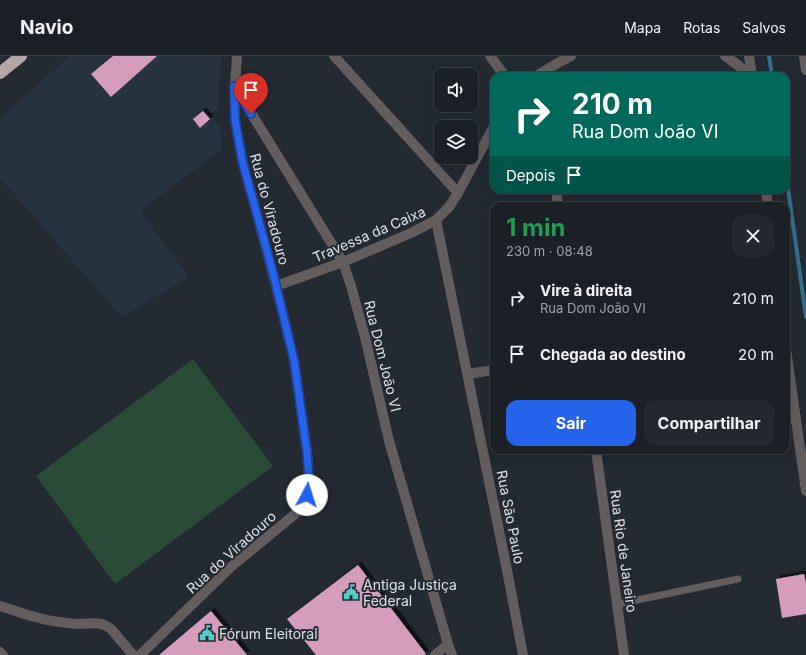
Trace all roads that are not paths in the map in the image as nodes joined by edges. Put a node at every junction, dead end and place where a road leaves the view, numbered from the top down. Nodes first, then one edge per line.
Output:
1 (21, 56) edge
2 (237, 56) edge
3 (334, 56) edge
4 (490, 56) edge
5 (571, 56) edge
6 (725, 56) edge
7 (749, 56) edge
8 (804, 56) edge
9 (806, 70) edge
10 (502, 72) edge
11 (543, 72) edge
12 (745, 72) edge
13 (751, 72) edge
14 (0, 73) edge
15 (234, 86) junction
16 (490, 133) edge
17 (458, 193) junction
18 (436, 220) junction
19 (343, 262) junction
20 (276, 286) junction
21 (490, 371) edge
22 (468, 374) junction
23 (790, 377) edge
24 (597, 454) edge
25 (806, 491) edge
26 (738, 579) dead end
27 (618, 604) junction
28 (0, 606) edge
29 (448, 644) junction
30 (0, 652) edge
31 (3, 655) edge
32 (133, 655) edge
33 (140, 655) edge
34 (435, 655) edge
35 (452, 655) edge
36 (523, 655) edge
37 (624, 655) edge

1 - 14 highway
2 - 15 street, Rua do Viradouro
3 - 17 street
4 - 10 street
5 - 11 street
6 - 12 street
7 - 13 street
8 - 9 street
15 - 19 street, Rua Dom João VI
15 - 20 street, Rua do Viradouro
16 - 17 street, Travessa da Caixa
17 - 18 street, Travessa da Caixa
18 - 19 street, Travessa da Caixa
18 - 22 street, Rua São Paulo
19 - 20 street, Travessa da Caixa
19 - 29 street, Rua Dom João VI
20 - 33 street, Rua do Viradouro
21 - 22 street
22 - 36 street, Rua São Paulo
23 - 25 street
24 - 27 street, Rua Rio de Janeiro
26 - 27 lane
27 - 37 street, Rua Rio de Janeiro
28 - 32 street
29 - 34 street
29 - 35 street, Rua Dom João VI
30 - 31 street

